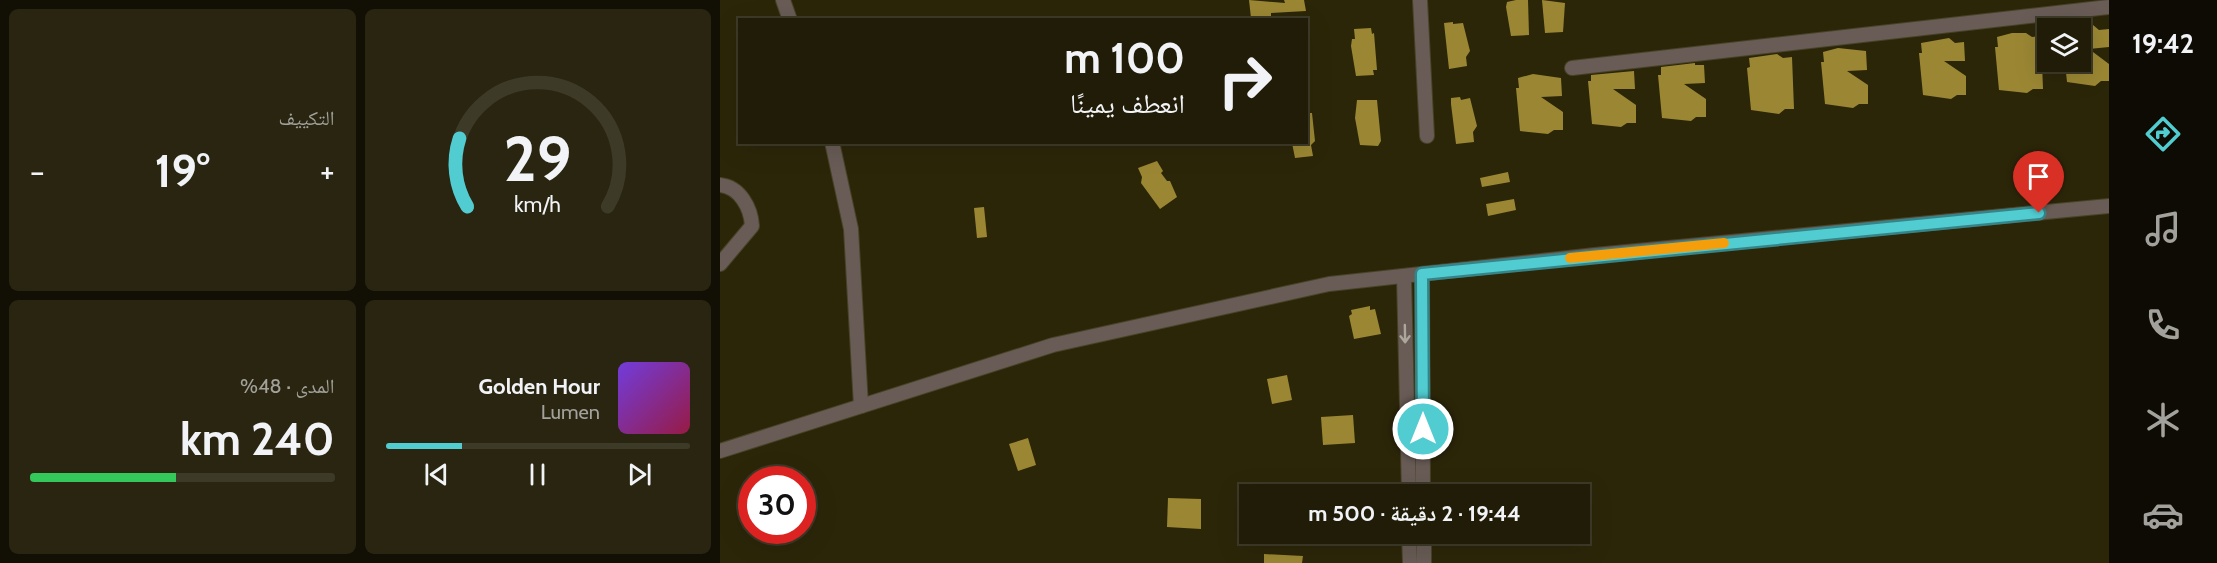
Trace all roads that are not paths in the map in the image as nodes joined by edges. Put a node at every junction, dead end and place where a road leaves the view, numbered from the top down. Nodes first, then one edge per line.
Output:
1 (783, 0) edge
2 (1420, 0) edge
3 (2109, 7) edge
4 (789, 18) edge
5 (1572, 68) dead end
6 (1427, 136) dead end
7 (832, 144) edge
8 (720, 185) edge
9 (2109, 206) edge
10 (720, 264) edge
11 (1422, 274) junction
12 (1404, 276) junction
13 (861, 406) junction
14 (720, 452) edge
15 (1409, 484) edge
16 (1424, 484) edge
17 (1409, 544) edge
18 (1424, 544) edge
19 (1410, 563) edge
20 (1424, 563) edge

1 - 4 street
2 - 6 street
3 - 5 street
7 - 13 street
8 - 10 street
9 - 11 street
11 - 12 street
11 - 16 street
12 - 13 street
12 -> 15 street
13 - 14 street
17 - 19 street
18 - 20 street

